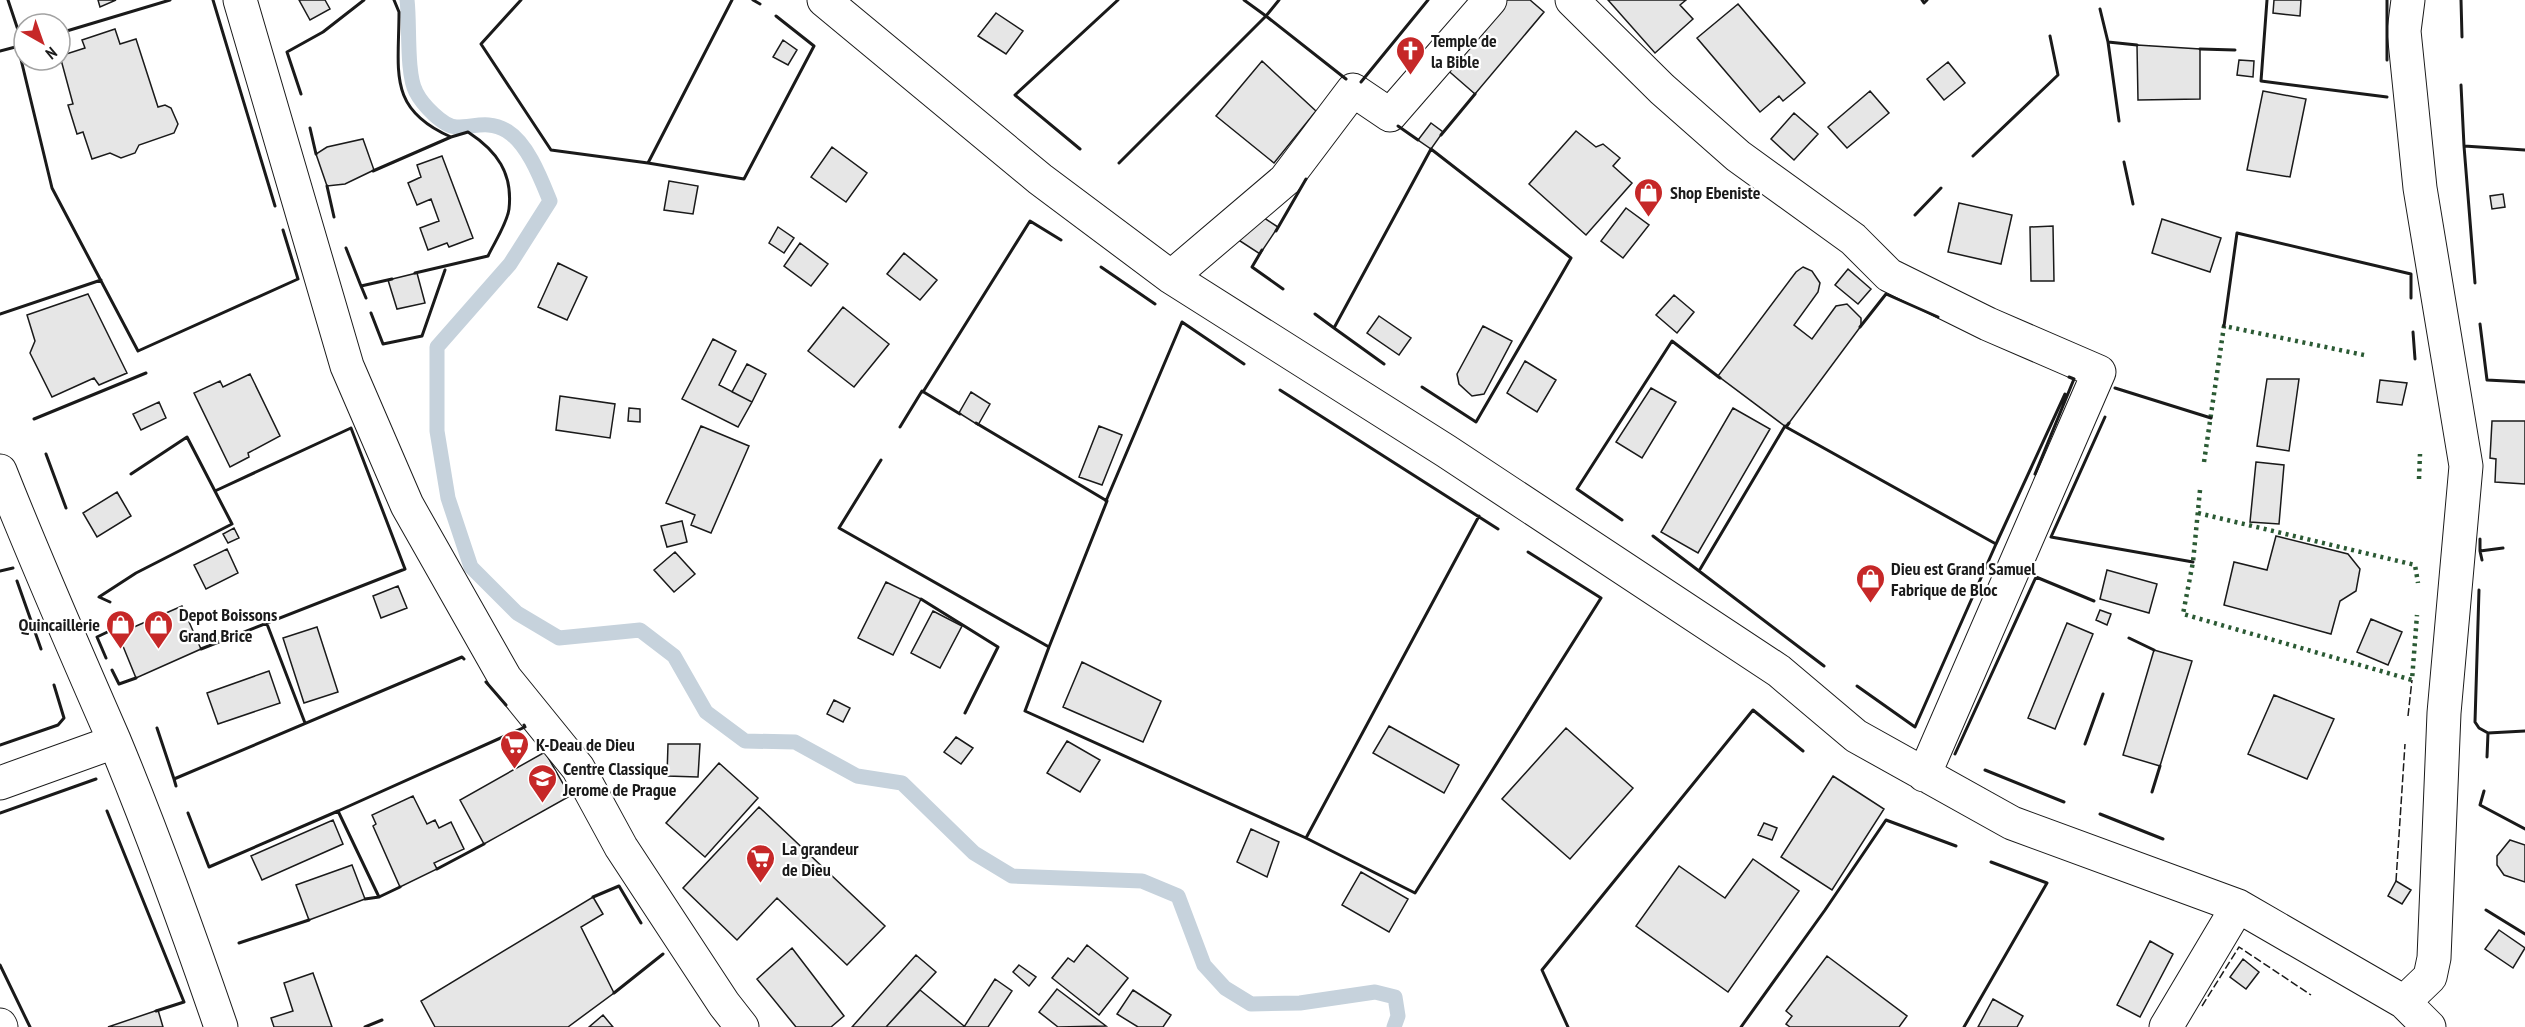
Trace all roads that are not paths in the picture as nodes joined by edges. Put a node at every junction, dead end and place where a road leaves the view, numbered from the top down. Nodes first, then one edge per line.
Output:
1 (240, 0) edge
2 (824, 0) edge
3 (1490, 0) edge
4 (1572, 0) edge
5 (2408, 0) edge
6 (1171, 277) junction
7 (0, 471) edge
8 (114, 742) junction
9 (1924, 775) junction
10 (0, 783) edge
11 (2238, 906) junction
12 (2404, 1002) junction
13 (221, 1027) edge
14 (742, 1027) edge
15 (2166, 1027) edge
16 (2429, 1027) edge

1 - 14 street
2 - 6 street
3 - 6 street
4 - 9 street
5 - 12 street
6 - 9 street
7 - 8 street
8 - 10 street
8 - 13 street
9 - 11 street
11 - 12 street
11 - 15 street
12 - 16 street

